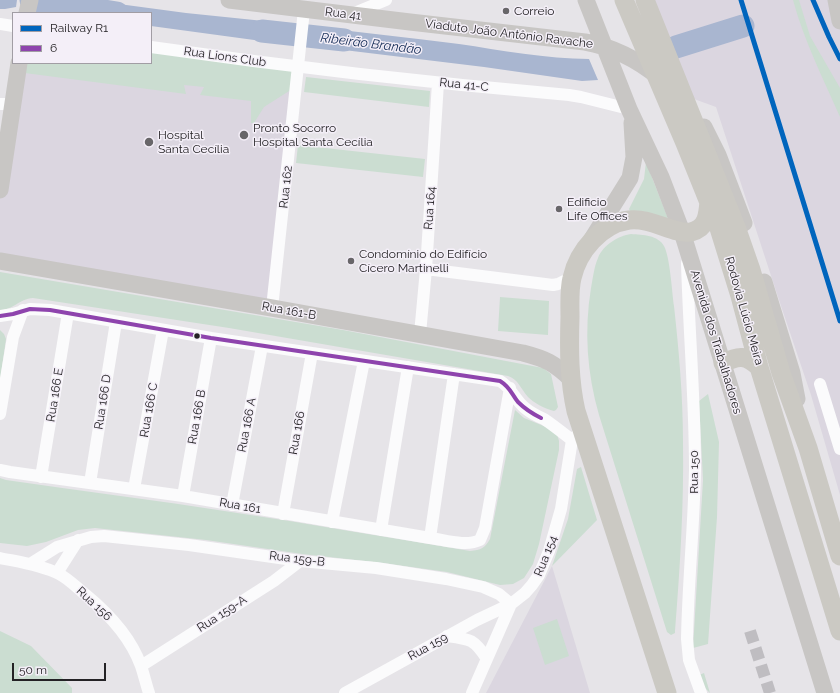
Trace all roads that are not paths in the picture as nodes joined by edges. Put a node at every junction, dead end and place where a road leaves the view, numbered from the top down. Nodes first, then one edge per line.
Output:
1 (30, 0) edge
2 (229, 0) edge
3 (386, 0) edge
4 (586, 0) edge
5 (624, 0) edge
6 (645, 0) edge
7 (836, 0) edge
8 (27, 12) edge
9 (303, 14) junction
10 (351, 15) junction
11 (840, 21) edge
12 (410, 22) joint
13 (0, 24) edge
14 (12, 26) edge
15 (152, 47) edge
16 (19, 64) edge
17 (298, 66) junction
18 (438, 83) junction
19 (7, 104) edge
20 (631, 112) junction
21 (0, 190) edge
22 (709, 200) junction
23 (684, 240) junction
24 (588, 244) junction
25 (0, 261) edge
26 (426, 269) junction
27 (572, 277) junction
28 (272, 308) junction
29 (23, 310) junction
30 (68, 313) junction
31 (0, 316) edge
32 (116, 322) junction
33 (0, 323) edge
34 (163, 330) junction
35 (420, 334) junction
36 (14, 337) junction
37 (211, 338) junction
38 (262, 346) junction
39 (312, 353) junction
40 (364, 361) junction
41 (723, 363) junction
42 (408, 367) junction
43 (759, 367) junction
44 (454, 374) junction
45 (571, 379) junction
46 (820, 384) dead end
47 (510, 388) junction
48 (0, 414) edge
49 (577, 434) junction
50 (808, 448) junction
51 (840, 449) edge
52 (0, 470) edge
53 (41, 477) junction
54 (90, 483) junction
55 (134, 489) junction
56 (183, 496) junction
57 (232, 505) junction
58 (282, 514) junction
59 (332, 522) junction
60 (381, 530) junction
61 (430, 538) junction
62 (78, 540) junction
63 (840, 556) edge
64 (0, 558) edge
65 (300, 561) junction
66 (30, 564) junction
67 (57, 573) junction
68 (511, 604) junction
69 (840, 631) edge
70 (447, 636) junction
71 (487, 659) junction
72 (141, 666) junction
73 (149, 693) edge
74 (345, 693) edge
75 (472, 693) edge
76 (668, 693) edge
77 (701, 693) edge
78 (825, 693) edge

1 - 8 street
2 - 9 street, Rua 41
3 - 10 street
4 - 20 street, Avenida dos Trabalhadores
5 - 22 main road, Rodovia Lúcio Meira
6 - 50 main road, Rodovia Lúcio Meira
7 - 11 street
9 - 10 street, Rua 41
9 - 17 street, Rua 162
10 - 12 street, Rua 41
12 - 50 street, Viaduto João Antônio Ravache
13 - 14 street
15 - 17 street, Rua Lions Club
16 - 19 street
17 - 18 street, Rua 41-C
17 - 28 street, Rua 162
18 - 20 street, Rua 41-C
18 - 26 street, Rua 164
19 - 21 street
20 - 23 street, Avenida dos Trabalhadores
20 - 24 street
22 - 23 main road
22 - 43 main road, Rodovia Lúcio Meira
23 - 24 main road
23 - 41 street, Avenida dos Trabalhadores
23 - 77 street, Rua 150
24 - 27 main road
25 - 28 street, Rua 161-B
26 - 27 street
26 - 35 street, Rua 164
27 - 45 main road
28 - 35 street, Rua 161-B
29 - 30 street
29 - 31 street
29 - 36 street
30 - 32 street
30 - 53 street, Rua 166 E
32 - 34 street
32 - 54 street, Rua 166 D
33 - 36 street
34 - 37 street
34 - 55 street, Rua 166 C
35 - 45 street, Rua 161-B
36 - 48 street
37 - 38 street
37 - 56 street, Rua 166 B
38 - 39 street
38 - 57 street, Rua 166 A
39 - 40 street
39 - 58 street, Rua 166
40 - 42 street
40 - 59 street
41 - 43 main road
41 - 78 street, Avenida dos Trabalhadores
42 - 44 street
42 - 60 street
43 - 69 main road, Rodovia Lúcio Meira
44 - 47 street
44 - 61 street
45 - 49 main road
46 - 51 street
47 - 49 street
47 - 61 street, Rua 161
49 - 68 street, Rua 154
49 - 76 main road
50 - 63 main road, Rodovia Lúcio Meira
52 - 53 street, Rua 161
53 - 54 street, Rua 161
54 - 55 street, Rua 161
55 - 56 street, Rua 161
56 - 57 street, Rua 161
57 - 58 street, Rua 161
58 - 59 street, Rua 161
59 - 60 street, Rua 161
60 - 61 street, Rua 161
62 - 65 street, Rua 159-B
62 - 66 street, Rua 159-B
62 - 67 street
64 - 66 street, Rua 156
65 - 68 street, Rua 159-B
65 - 72 street, Rua 159-A
66 - 67 street, Rua 156
67 - 72 street, Rua 156
68 - 70 street, Rua 159
68 - 71 street, Rua 154
70 - 71 street
70 - 74 street, Rua 159
71 - 75 street, Rua 154
72 - 73 street, Rua 156

